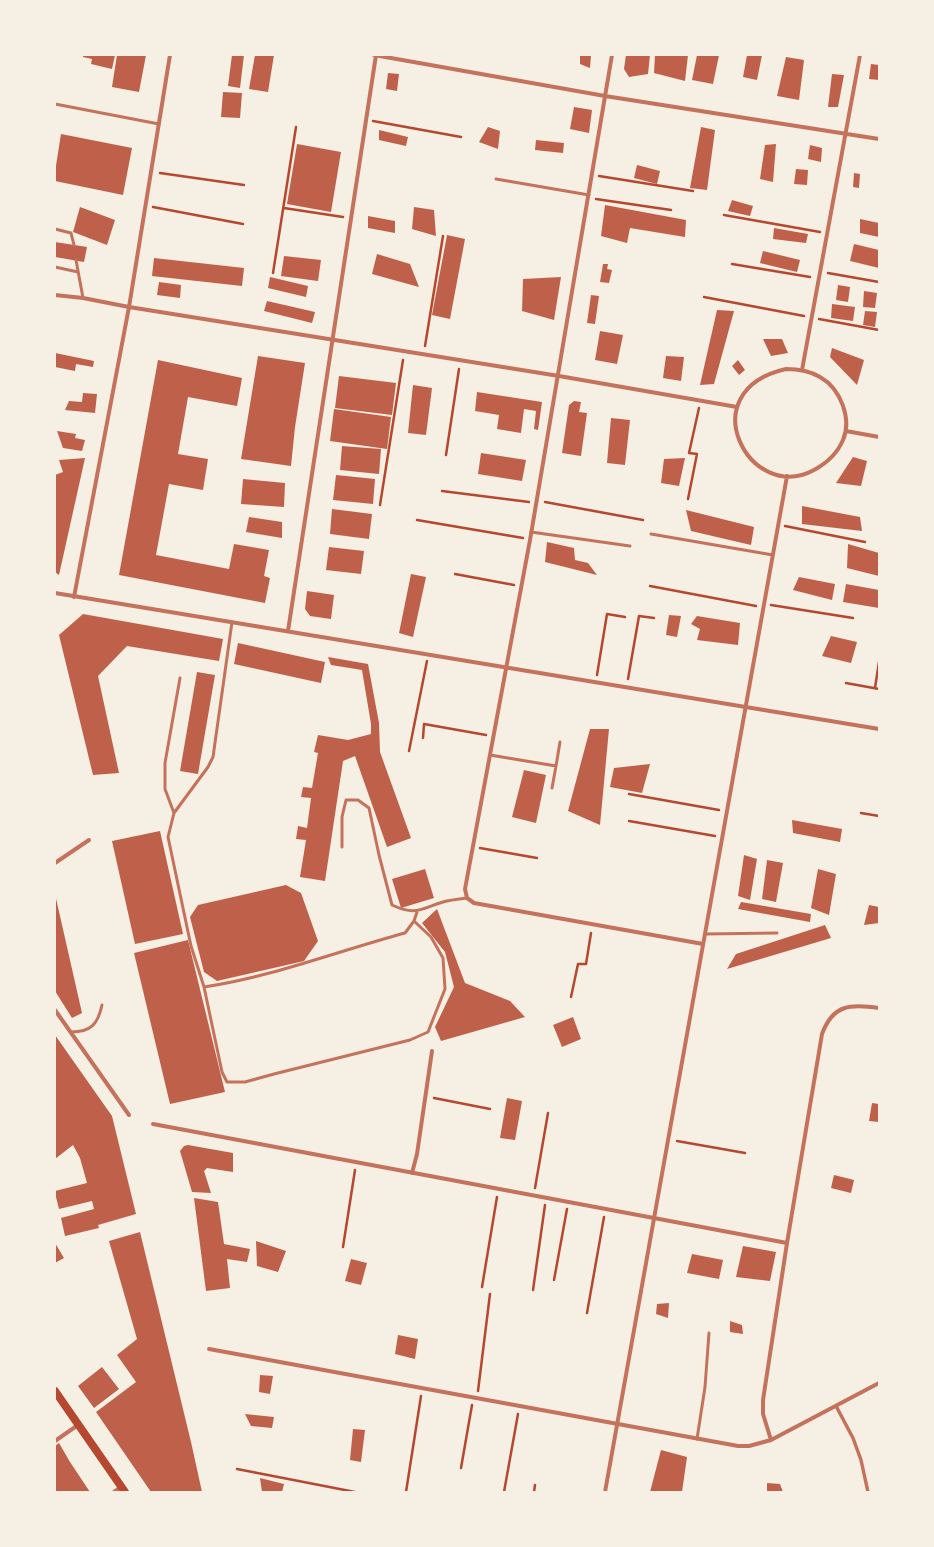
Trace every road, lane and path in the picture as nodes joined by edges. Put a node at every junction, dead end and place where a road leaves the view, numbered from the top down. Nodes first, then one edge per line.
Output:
1 (170, 55) edge
2 (376, 55) edge
3 (612, 55) edge
4 (860, 55) edge
5 (605, 96) junction
6 (55, 104) edge
7 (366, 120) junction
8 (159, 124) junction
9 (296, 127) dead end
10 (846, 134) junction
11 (461, 137) dead end
12 (879, 139) edge
13 (151, 171) junction
14 (592, 175) junction
15 (496, 179) dead end
16 (244, 185) dead end
17 (693, 191) dead end
18 (589, 197) junction
19 (146, 206) junction
20 (284, 208) junction
21 (671, 210) dead end
22 (724, 215) dead end
23 (351, 219) junction
24 (243, 224) dead end
25 (55, 229) edge
26 (827, 233) junction
27 (443, 236) dead end
28 (74, 245) dead end
29 (76, 260) dead end
30 (732, 264) dead end
31 (55, 266) edge
32 (78, 272) junction
33 (820, 272) junction
34 (273, 273) dead end
35 (819, 279) junction
36 (879, 282) edge
37 (55, 295) edge
38 (704, 297) dead end
39 (83, 298) junction
40 (129, 307) junction
41 (812, 318) junction
42 (879, 330) edge
43 (333, 340) junction
44 (404, 351) junction
45 (424, 355) junction
46 (460, 360) junction
47 (802, 370) junction
48 (559, 376) junction
49 (700, 401) junction
50 (737, 407) junction
51 (846, 431) junction
52 (879, 437) edge
53 (446, 455) dead end
54 (787, 476) junction
55 (442, 491) dead end
56 (688, 498) dead end
57 (537, 502) junction
58 (380, 505) dead end
59 (417, 520) dead end
60 (642, 520) dead end
61 (779, 525) junction
62 (531, 532) junction
63 (651, 534) dead end
64 (530, 540) junction
65 (865, 542) dead end
66 (630, 546) dead end
67 (773, 555) junction
68 (455, 574) dead end
69 (650, 586) dead end
70 (522, 587) junction
71 (55, 593) edge
72 (74, 596) junction
73 (764, 606) junction
74 (625, 617) dead end
75 (654, 618) dead end
76 (853, 618) dead end
77 (232, 622) junction
78 (288, 632) junction
79 (428, 654) junction
80 (879, 662) edge
81 (508, 668) junction
82 (180, 678) dead end
83 (596, 682) junction
84 (846, 683) dead end
85 (627, 687) junction
86 (875, 688) junction
87 (879, 689) edge
88 (746, 707) junction
89 (879, 729) edge
90 (494, 736) junction
91 (423, 738) dead end
92 (560, 742) dead end
93 (409, 751) dead end
94 (490, 755) junction
95 (556, 766) junction
96 (552, 788) dead end
97 (629, 794) dead end
98 (727, 812) junction
99 (174, 813) junction
100 (861, 813) dead end
101 (879, 816) edge
102 (629, 821) dead end
103 (722, 837) junction
104 (89, 840) dead end
105 (342, 847) dead end
106 (472, 847) junction
107 (536, 858) dead end
108 (55, 863) edge
109 (467, 898) junction
110 (417, 912) junction
111 (414, 921) junction
112 (593, 924) junction
113 (777, 933) dead end
114 (705, 934) junction
115 (703, 944) junction
116 (204, 987) junction
117 (571, 997) dead end
118 (102, 1005) dead end
119 (879, 1008) edge
120 (55, 1010) edge
121 (71, 1032) junction
122 (432, 1051) dead end
123 (425, 1097) junction
124 (490, 1109) dead end
125 (548, 1113) dead end
126 (129, 1116) dead end
127 (153, 1124) dead end
128 (668, 1139) junction
129 (745, 1153) dead end
130 (356, 1162) junction
131 (412, 1173) junction
132 (498, 1189) junction
133 (534, 1196) junction
134 (546, 1198) junction
135 (569, 1202) junction
136 (605, 1209) junction
137 (654, 1218) junction
138 (787, 1243) junction
139 (343, 1247) dead end
140 (554, 1280) dead end
141 (482, 1287) dead end
142 (533, 1290) dead end
143 (490, 1294) dead end
144 (588, 1313) dead end
145 (709, 1333) dead end
146 (209, 1349) dead end
147 (879, 1383) edge
148 (422, 1388) junction
149 (55, 1391) edge
150 (476, 1398) junction
151 (519, 1406) junction
152 (836, 1406) junction
153 (79, 1424) junction
154 (617, 1425) junction
155 (697, 1439) junction
156 (771, 1440) junction
157 (55, 1441) edge
158 (461, 1468) dead end
159 (237, 1469) dead end
160 (535, 1485) dead end
161 (124, 1489) edge
162 (114, 1492) edge
163 (355, 1492) edge
164 (406, 1492) edge
165 (504, 1492) edge
166 (534, 1492) edge
167 (605, 1492) edge
168 (868, 1492) edge

1 - 8 street
2 - 5 street
2 - 7 street
3 - 5 street
4 - 10 street
5 - 10 street
5 - 14 street
6 - 8 lane
7 - 11 path
7 - 23 street
8 - 13 street
9 - 20 path
10 - 12 street
10 - 26 street
13 - 16 path
13 - 19 street
14 - 17 path
14 - 18 street
15 - 18 lane
18 - 21 path
18 - 48 street
19 - 24 path
19 - 40 street
20 - 23 path
20 - 34 path
22 - 26 path
23 - 43 street
25 - 28 lane
26 - 33 street
27 - 45 path
29 - 32 lane
30 - 35 path
31 - 32 lane
32 - 39 lane
33 - 35 street
33 - 36 path
35 - 41 street
37 - 39 street
38 - 41 path
39 - 40 street
40 - 43 street
40 - 72 street
41 - 42 path
41 - 47 street
43 - 44 street
43 - 78 street
44 - 45 street
44 - 58 path
45 - 46 street
46 - 48 street
46 - 53 path
47 - 50 street
47 - 51 street
48 - 49 street
48 - 57 street
49 - 50 street
49 - 56 path
50 - 54 street
51 - 52 street
51 - 54 street
54 - 61 street
55 - 57 path
57 - 60 path
57 - 62 street
59 - 64 path
61 - 65 path
61 - 67 street
62 - 64 street
62 - 66 lane
63 - 67 lane
64 - 70 street
67 - 73 street
68 - 70 path
69 - 73 path
70 - 81 street
71 - 72 street
72 - 77 street
73 - 76 path
73 - 88 street
74 - 83 path
75 - 85 path
77 - 78 street
77 - 99 lane
78 - 79 street
79 - 81 street
79 - 93 path
80 - 86 path
81 - 83 street
81 - 90 street
82 - 99 lane
83 - 85 street
84 - 86 path
85 - 88 street
86 - 87 path
88 - 89 street
88 - 98 street
90 - 91 path
90 - 94 street
92 - 95 lane
94 - 95 lane
94 - 106 street
95 - 96 lane
97 - 98 path
98 - 103 street
99 - 116 lane
100 - 101 path
102 - 103 path
103 - 114 street
104 - 108 street
105 - 110 lane
106 - 107 path
106 - 109 street
109 - 110 lane
109 - 112 street
110 - 111 lane
111 - 116 lane
111 - 116 lane
112 - 115 street
112 - 117 path
113 - 114 lane
114 - 115 street
115 - 128 street
118 - 121 lane
119 - 138 street
120 - 121 street
121 - 126 street
122 - 123 street
123 - 124 path
123 - 131 street
125 - 133 path
127 - 130 street
128 - 129 path
128 - 137 street
130 - 131 street
130 - 139 path
131 - 132 street
132 - 133 street
132 - 141 path
133 - 134 street
134 - 135 street
134 - 142 path
135 - 136 street
135 - 140 path
136 - 137 street
136 - 144 path
137 - 138 street
137 - 154 street
138 - 156 street
143 - 150 path
145 - 155 lane
146 - 148 street
147 - 152 street
148 - 150 street
148 - 164 path
149 - 153 main road
150 - 151 street
150 - 158 path
151 - 154 street
151 - 165 path
152 - 156 street
152 - 168 street
153 - 157 street
153 - 161 main road
154 - 155 street
154 - 167 street
155 - 156 street
159 - 163 path
160 - 166 path
161 - 162 street

